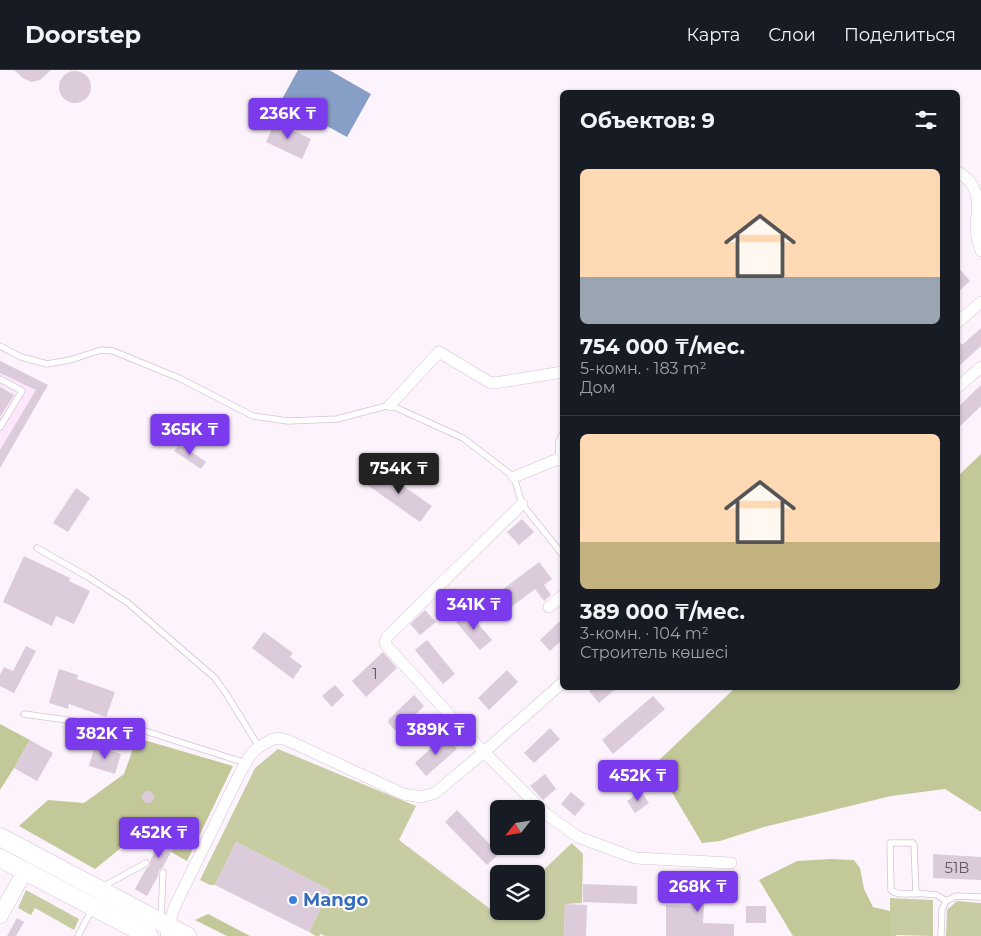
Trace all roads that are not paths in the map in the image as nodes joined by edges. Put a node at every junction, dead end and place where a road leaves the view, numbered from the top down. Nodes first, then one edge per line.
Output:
1 (960, 173) edge
2 (981, 251) edge
3 (981, 302) edge
4 (960, 320) edge
5 (0, 346) edge
6 (981, 367) edge
7 (560, 372) edge
8 (0, 379) edge
9 (960, 385) edge
10 (390, 405) junction
11 (0, 426) edge
12 (560, 439) edge
13 (560, 460) edge
14 (514, 477) junction
15 (522, 504) junction
16 (36, 548) dead end
17 (560, 552) edge
18 (560, 598) edge
19 (549, 607) dead end
20 (560, 685) edge
21 (24, 714) dead end
22 (259, 747) junction
23 (484, 752) junction
24 (246, 764) junction
25 (0, 837) edge
26 (0, 858) edge
27 (146, 863) dead end
28 (731, 863) dead end
29 (25, 871) junction
30 (163, 872) dead end
31 (98, 889) junction
32 (917, 894) junction
33 (981, 897) edge
34 (946, 901) junction
35 (93, 907) junction
36 (0, 916) edge
37 (165, 929) edge
38 (78, 936) edge
39 (149, 936) edge
40 (187, 936) edge
41 (941, 936) edge

1 - 2 street
3 - 4 street
5 - 10 lane
6 - 9 street
7 - 10 street
8 - 11 lane
10 - 14 lane
12 - 13 lane
13 - 14 street
14 - 15 lane
15 - 17 lane
15 - 23 street
16 - 22 lane
18 - 19 street
20 - 23 street
21 - 24 lane
22 - 23 street
22 - 24 street
23 - 28 street
24 - 37 street
25 - 31 main road
26 - 29 main road
27 - 31 lane
29 - 35 main road
29 - 36 street
30 - 37 lane
31 - 37 main road
32 - 32 lane
32 - 34 lane
33 - 34 lane
34 - 41 lane
35 - 38 lane
35 - 39 main road
37 - 40 main road

